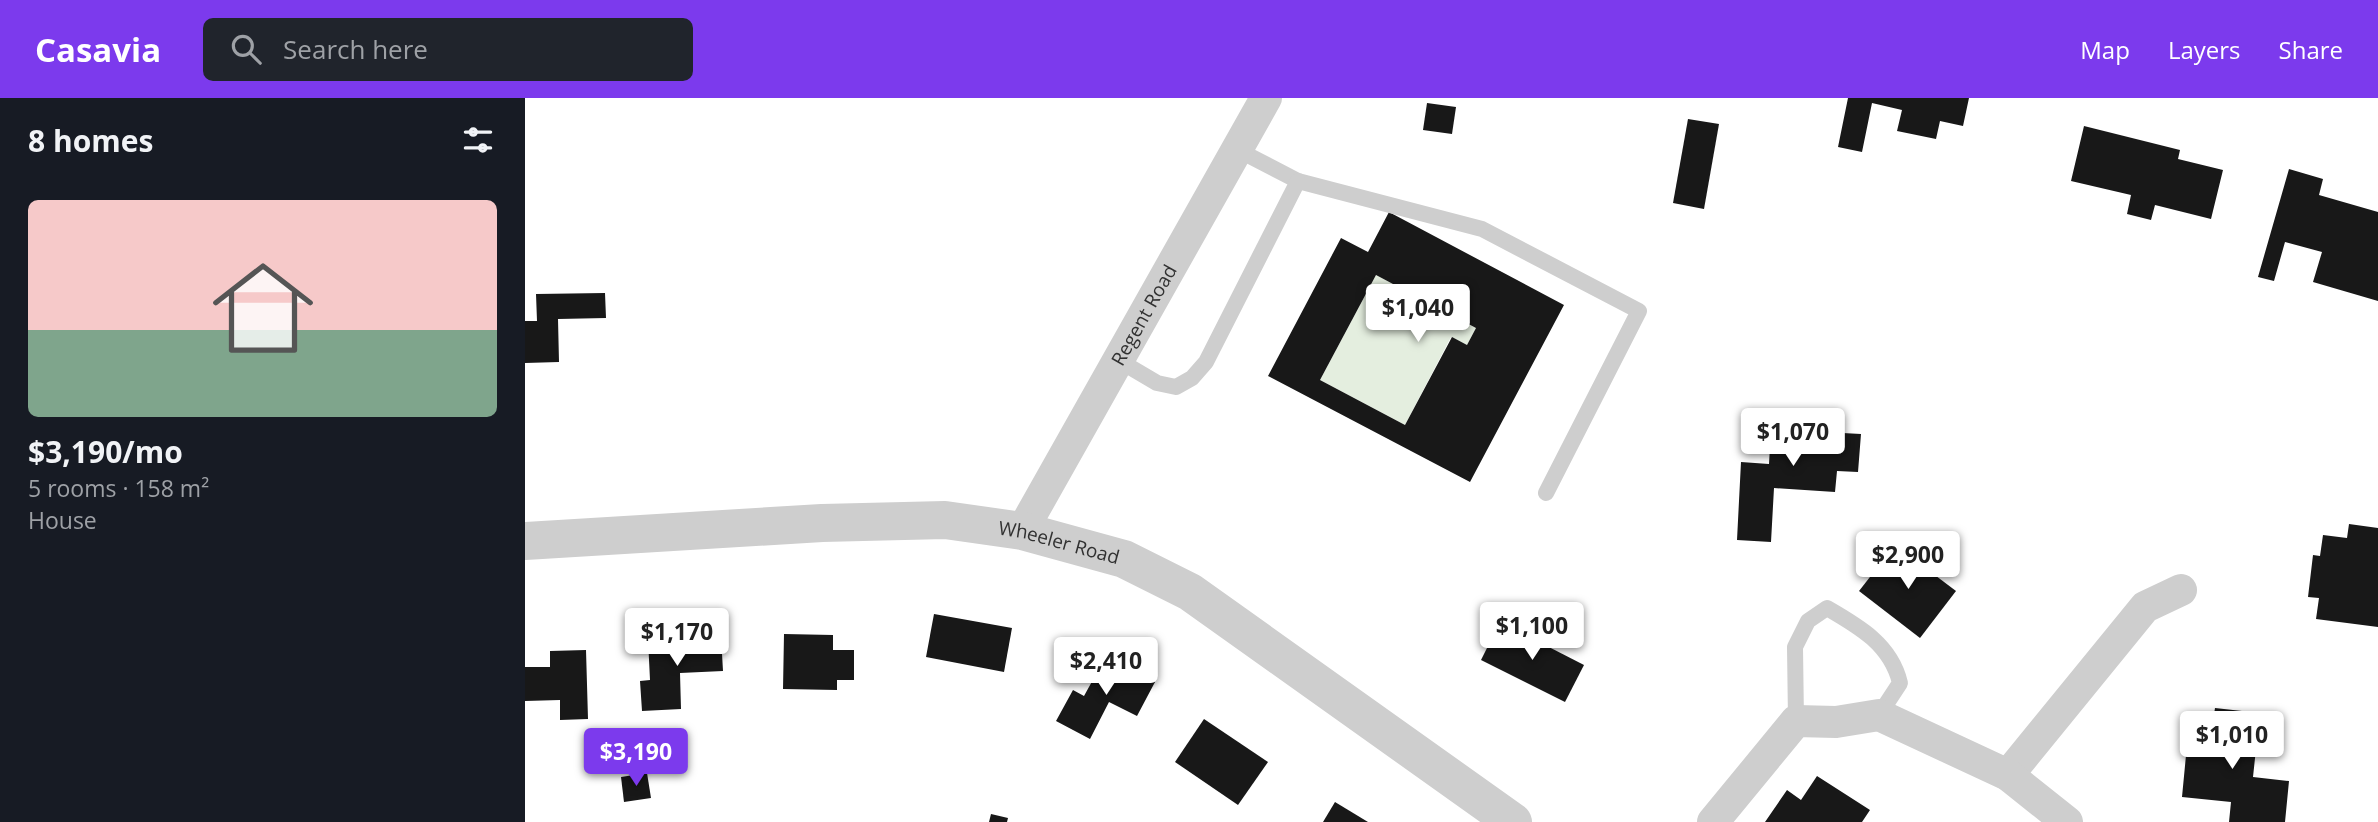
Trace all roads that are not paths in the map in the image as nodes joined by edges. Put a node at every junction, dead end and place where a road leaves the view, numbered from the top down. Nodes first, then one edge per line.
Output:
1 (1266, 98) edge
2 (1238, 150) junction
3 (1298, 181) junction
4 (1118, 360) junction
5 (1546, 493) dead end
6 (1022, 531) junction
7 (525, 541) edge
8 (2181, 590) dead end
9 (1879, 715) junction
10 (1796, 721) junction
11 (2008, 775) junction
12 (1513, 822) edge
13 (1713, 822) edge
14 (2067, 822) edge

1 - 2 street, Regent Road
2 - 3 lane
2 - 4 street, Regent Road
3 - 4 lane
3 - 5 lane
4 - 6 street, Regent Road
6 - 7 street, Wheeler Road
6 - 12 street, Wheeler Road
8 - 11 street
9 - 10 street
9 - 10 lane
9 - 11 street
10 - 13 street
11 - 14 street

